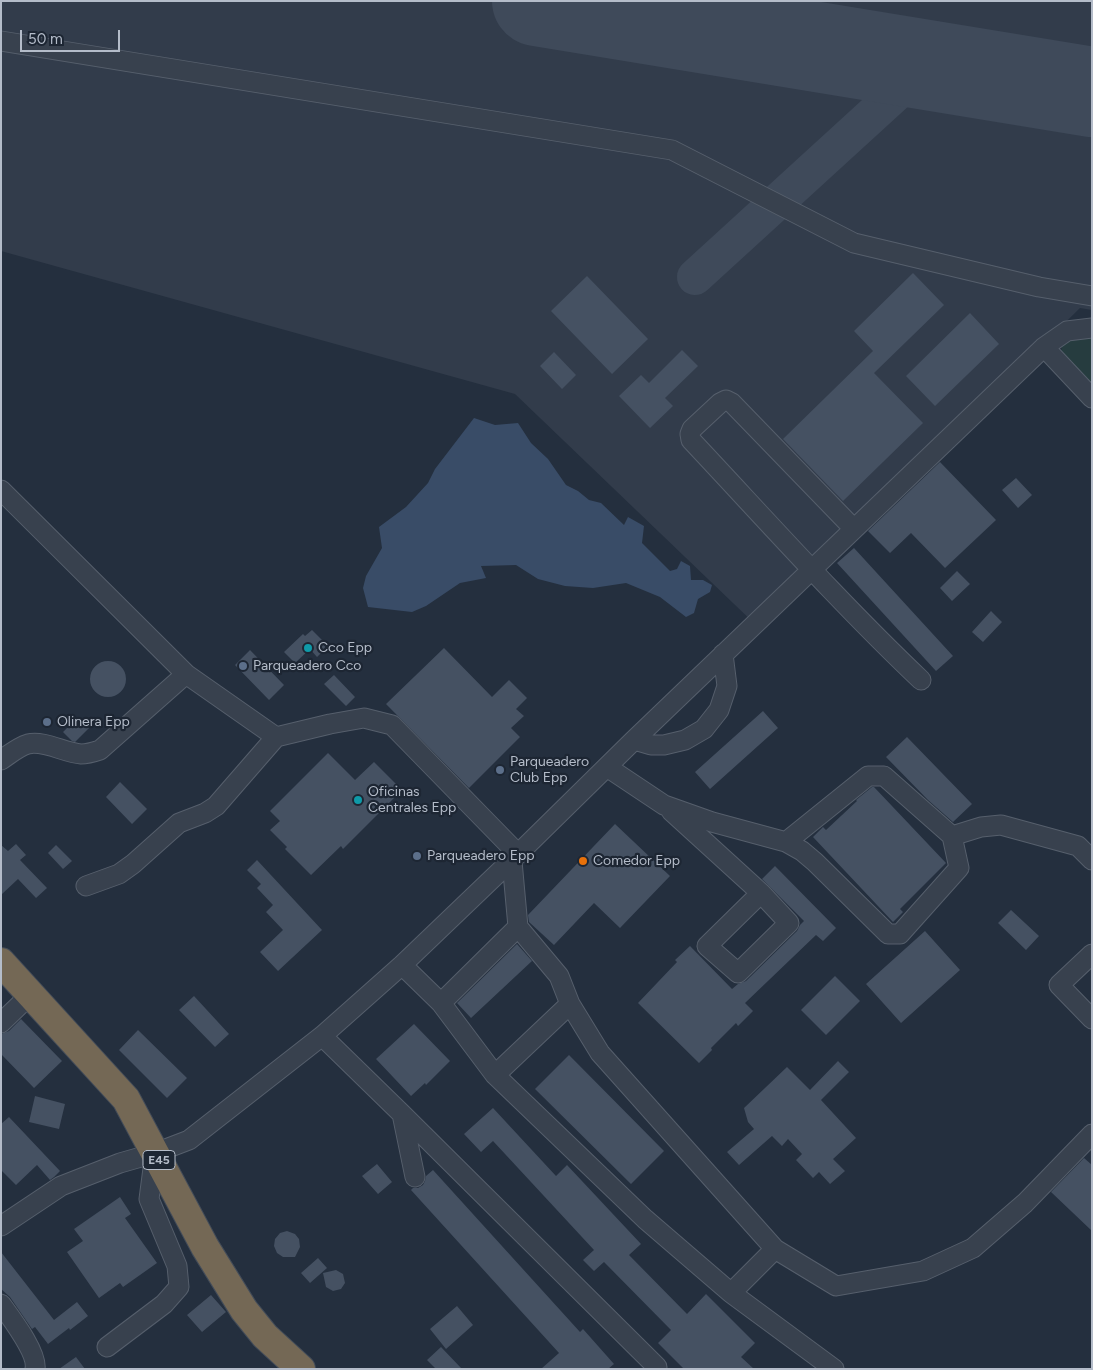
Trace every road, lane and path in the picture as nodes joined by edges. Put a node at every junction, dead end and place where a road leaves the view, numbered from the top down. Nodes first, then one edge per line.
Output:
1 (1, 41) edge
2 (1092, 296) edge
3 (1092, 328) edge
4 (1044, 346) junction
5 (1092, 398) edge
6 (1, 490) edge
7 (854, 529) junction
8 (812, 570) junction
9 (723, 654) junction
10 (186, 674) junction
11 (921, 680) dead end
12 (276, 737) junction
13 (634, 740) junction
14 (1, 760) edge
15 (607, 767) junction
16 (664, 805) junction
17 (952, 836) junction
18 (786, 842) junction
19 (515, 858) junction
20 (1092, 860) edge
21 (86, 886) dead end
22 (761, 893) dead end
23 (518, 927) junction
24 (1092, 954) edge
25 (1, 962) edge
26 (402, 965) junction
27 (31, 994) junction
28 (441, 1003) junction
29 (570, 1004) junction
30 (1092, 1019) edge
31 (1, 1023) edge
32 (322, 1036) junction
33 (495, 1075) junction
34 (402, 1114) junction
35 (1092, 1134) edge
36 (155, 1153) junction
37 (415, 1177) dead end
38 (1, 1226) edge
39 (775, 1249) junction
40 (731, 1293) junction
41 (1, 1304) edge
42 (107, 1347) dead end
43 (296, 1367) edge
44 (35, 1369) edge
45 (656, 1369) edge
46 (834, 1369) edge

1 - 2 street
3 - 4 street
4 - 5 street
4 - 7 street
6 - 10 street
7 - 8 street
7 - 8 street
8 - 9 street
8 - 11 street
9 - 13 street
9 - 13 street
10 - 12 street
10 - 14 street
12 - 19 street
12 - 21 street
13 - 15 street
15 - 16 street
15 - 19 street
16 - 18 street
16 - 22 street
17 - 18 street
17 - 18 street
17 - 20 street
19 - 23 street
19 - 26 street
23 - 28 street
23 - 29 street
24 - 30 street
25 - 27 highway, E45
26 - 28 street
26 - 32 street
27 - 31 street
27 - 36 highway, E45
28 - 33 street
29 - 33 street
29 - 39 street
32 - 34 street
32 - 36 street
33 - 40 street
34 - 37 street
34 - 45 street
35 - 39 street
36 - 38 street
36 - 42 street
36 - 43 highway, E45
39 - 40 street
40 - 46 street
41 - 44 street

